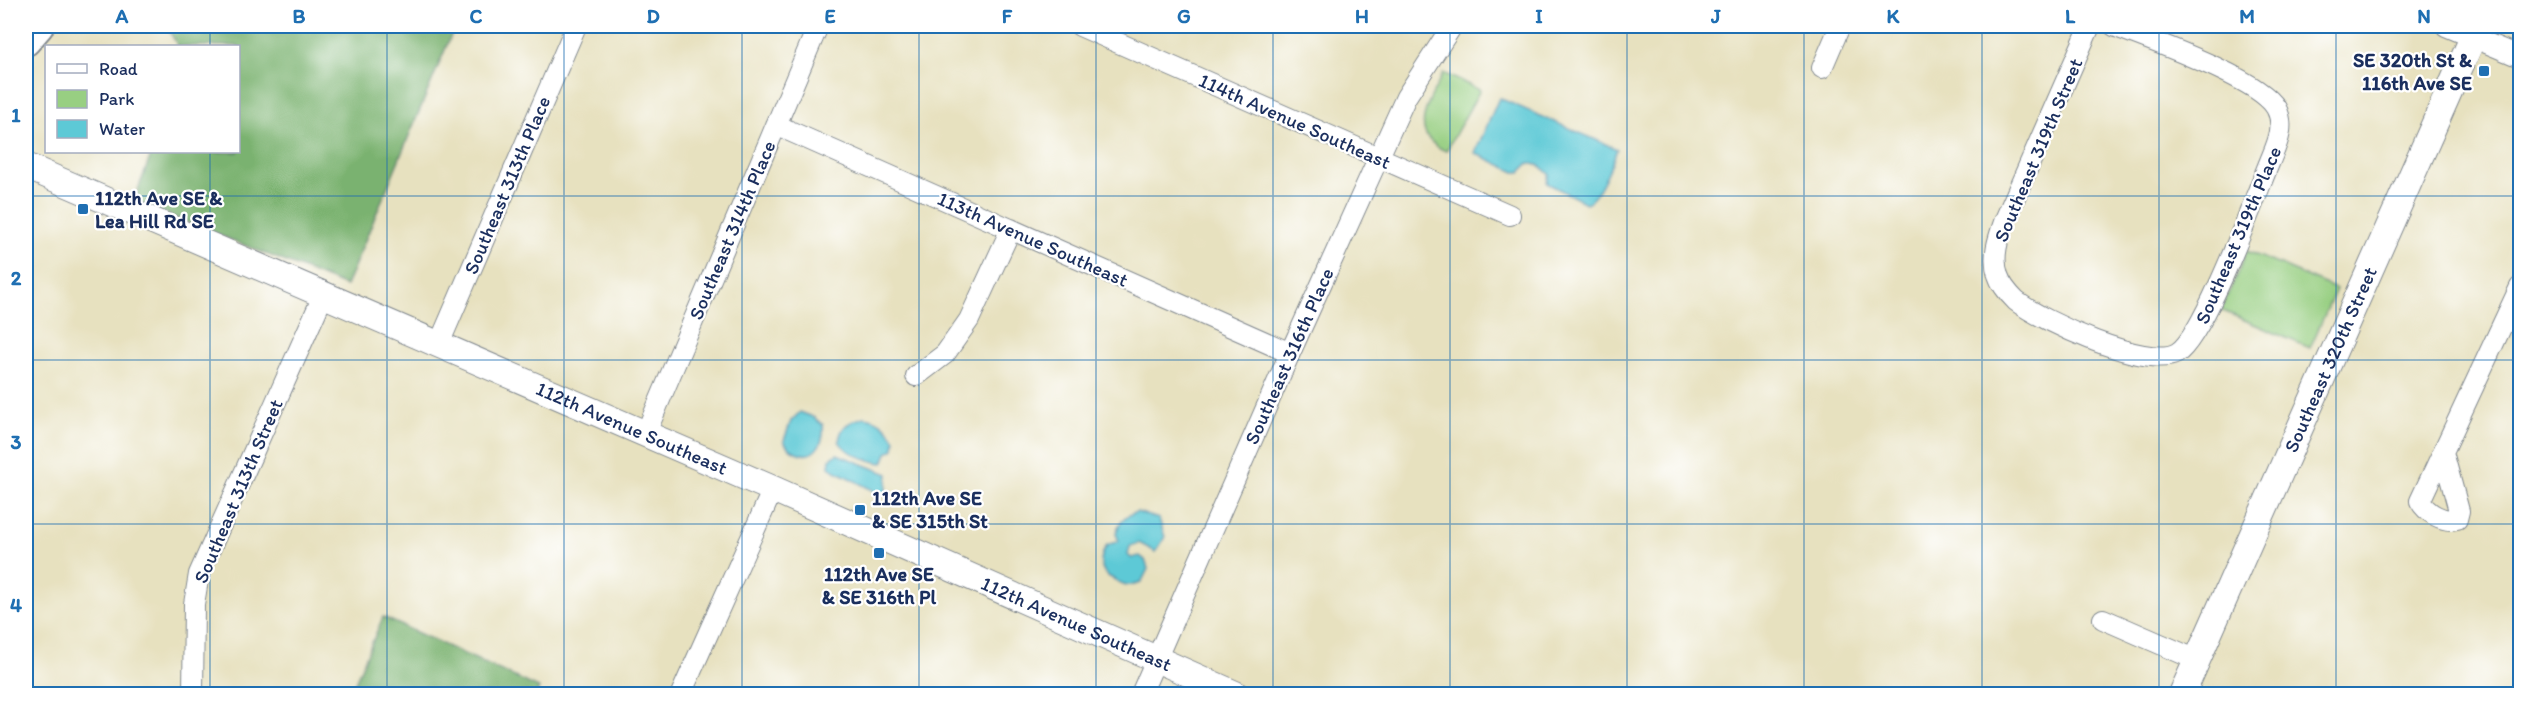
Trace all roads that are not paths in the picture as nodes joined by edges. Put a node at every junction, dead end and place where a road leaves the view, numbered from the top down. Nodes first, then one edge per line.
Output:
1 (39, 26) edge
2 (576, 26) edge
3 (818, 26) edge
4 (1080, 26) edge
5 (1452, 26) edge
6 (1840, 26) edge
7 (2090, 26) edge
8 (2114, 26) edge
9 (2446, 26) edge
10 (2475, 31) edge
11 (26, 41) edge
12 (2520, 57) edge
13 (1822, 68) dead end
14 (776, 125) junction
15 (1380, 159) junction
16 (26, 166) edge
17 (1510, 215) dead end
18 (1011, 229) junction
19 (2520, 286) edge
20 (323, 296) junction
21 (439, 344) junction
22 (1290, 353) junction
23 (2176, 353) joint
24 (916, 376) dead end
25 (645, 435) junction
26 (2443, 452) dead end
27 (773, 489) junction
28 (2103, 619) dead end
29 (1155, 660) junction
30 (2197, 660) junction
31 (194, 694) edge
32 (681, 694) edge
33 (1141, 694) edge
34 (1235, 694) edge
35 (2182, 694) edge

1 - 11 main road
2 - 21 street, Southeast 313th Place
3 - 14 street, Southeast 314th Place
4 - 15 street, 114th Avenue Southeast
5 - 15 street, Southeast 316th Place
6 - 13 street
7 - 23 street, Southeast 319th Street
8 - 23 street, Southeast 319th Place
9 - 10 street
10 - 12 street
10 - 30 street, Southeast 320th Street
14 - 18 street, 113th Avenue Southeast
14 - 25 street, Southeast 314th Place
15 - 17 street, 114th Avenue Southeast
15 - 22 street, Southeast 316th Place
16 - 20 street, 112th Avenue Southeast
18 - 22 street, 113th Avenue Southeast
18 - 24 street
19 - 26 street
20 - 21 street, 112th Avenue Southeast
20 - 31 street, Southeast 313th Street
21 - 25 street, 112th Avenue Southeast
22 - 29 street, Southeast 316th Place
25 - 27 street, 112th Avenue Southeast
27 - 29 street, 112th Avenue Southeast
27 - 32 street
28 - 30 street
29 - 33 street, Southeast 316th Place
29 - 34 street, 112th Avenue Southeast
30 - 35 street, Southeast 320th Street

